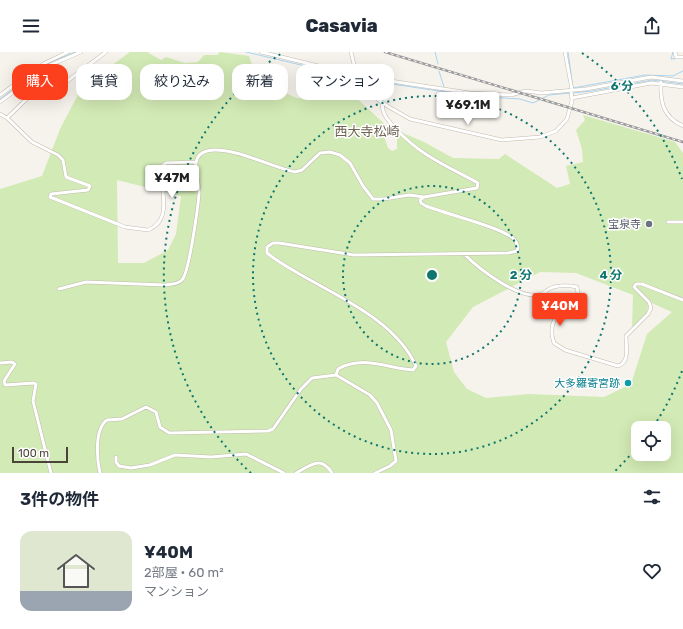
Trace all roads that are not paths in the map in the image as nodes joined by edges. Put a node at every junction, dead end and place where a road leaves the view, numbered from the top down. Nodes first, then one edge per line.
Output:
1 (68, 52) edge
2 (81, 52) edge
3 (106, 52) edge
4 (261, 52) edge
5 (351, 52) edge
6 (565, 52) edge
7 (675, 52) edge
8 (683, 57) edge
9 (53, 64) edge
10 (306, 64) edge
11 (354, 64) edge
12 (68, 80) edge
13 (661, 81) junction
14 (683, 81) edge
15 (394, 83) edge
16 (683, 87) edge
17 (12, 93) edge
18 (571, 93) junction
19 (0, 95) edge
20 (26, 100) edge
21 (378, 100) edge
22 (0, 102) edge
23 (382, 103) junction
24 (0, 114) edge
25 (7, 118) junction
26 (683, 126) edge
27 (196, 162) junction
28 (424, 197) junction
29 (668, 222) dead end
30 (683, 222) edge
31 (464, 254) junction
32 (59, 289) dead end
33 (683, 300) edge
34 (0, 363) edge
35 (336, 376) junction
36 (116, 457) dead end
37 (51, 473) edge
38 (100, 473) edge
39 (284, 473) edge
40 (296, 473) edge
41 (332, 473) edge
42 (375, 473) edge

1 - 19 street
2 - 9 street
3 - 12 street
4 - 10 street
5 - 11 street
6 - 18 street
7 - 8 street
13 - 14 street
13 - 16 street
13 - 18 street
13 - 18 street
13 - 26 street
15 - 18 street
17 - 22 street
18 - 23 street
20 - 25 street
21 - 23 street
23 - 28 street
24 - 25 street
25 - 27 street
27 - 28 street
27 - 32 street
28 - 31 street
29 - 30 street
31 - 33 street
31 - 35 street
34 - 37 street
35 - 38 street
35 - 42 street
36 - 39 street
40 - 41 street

